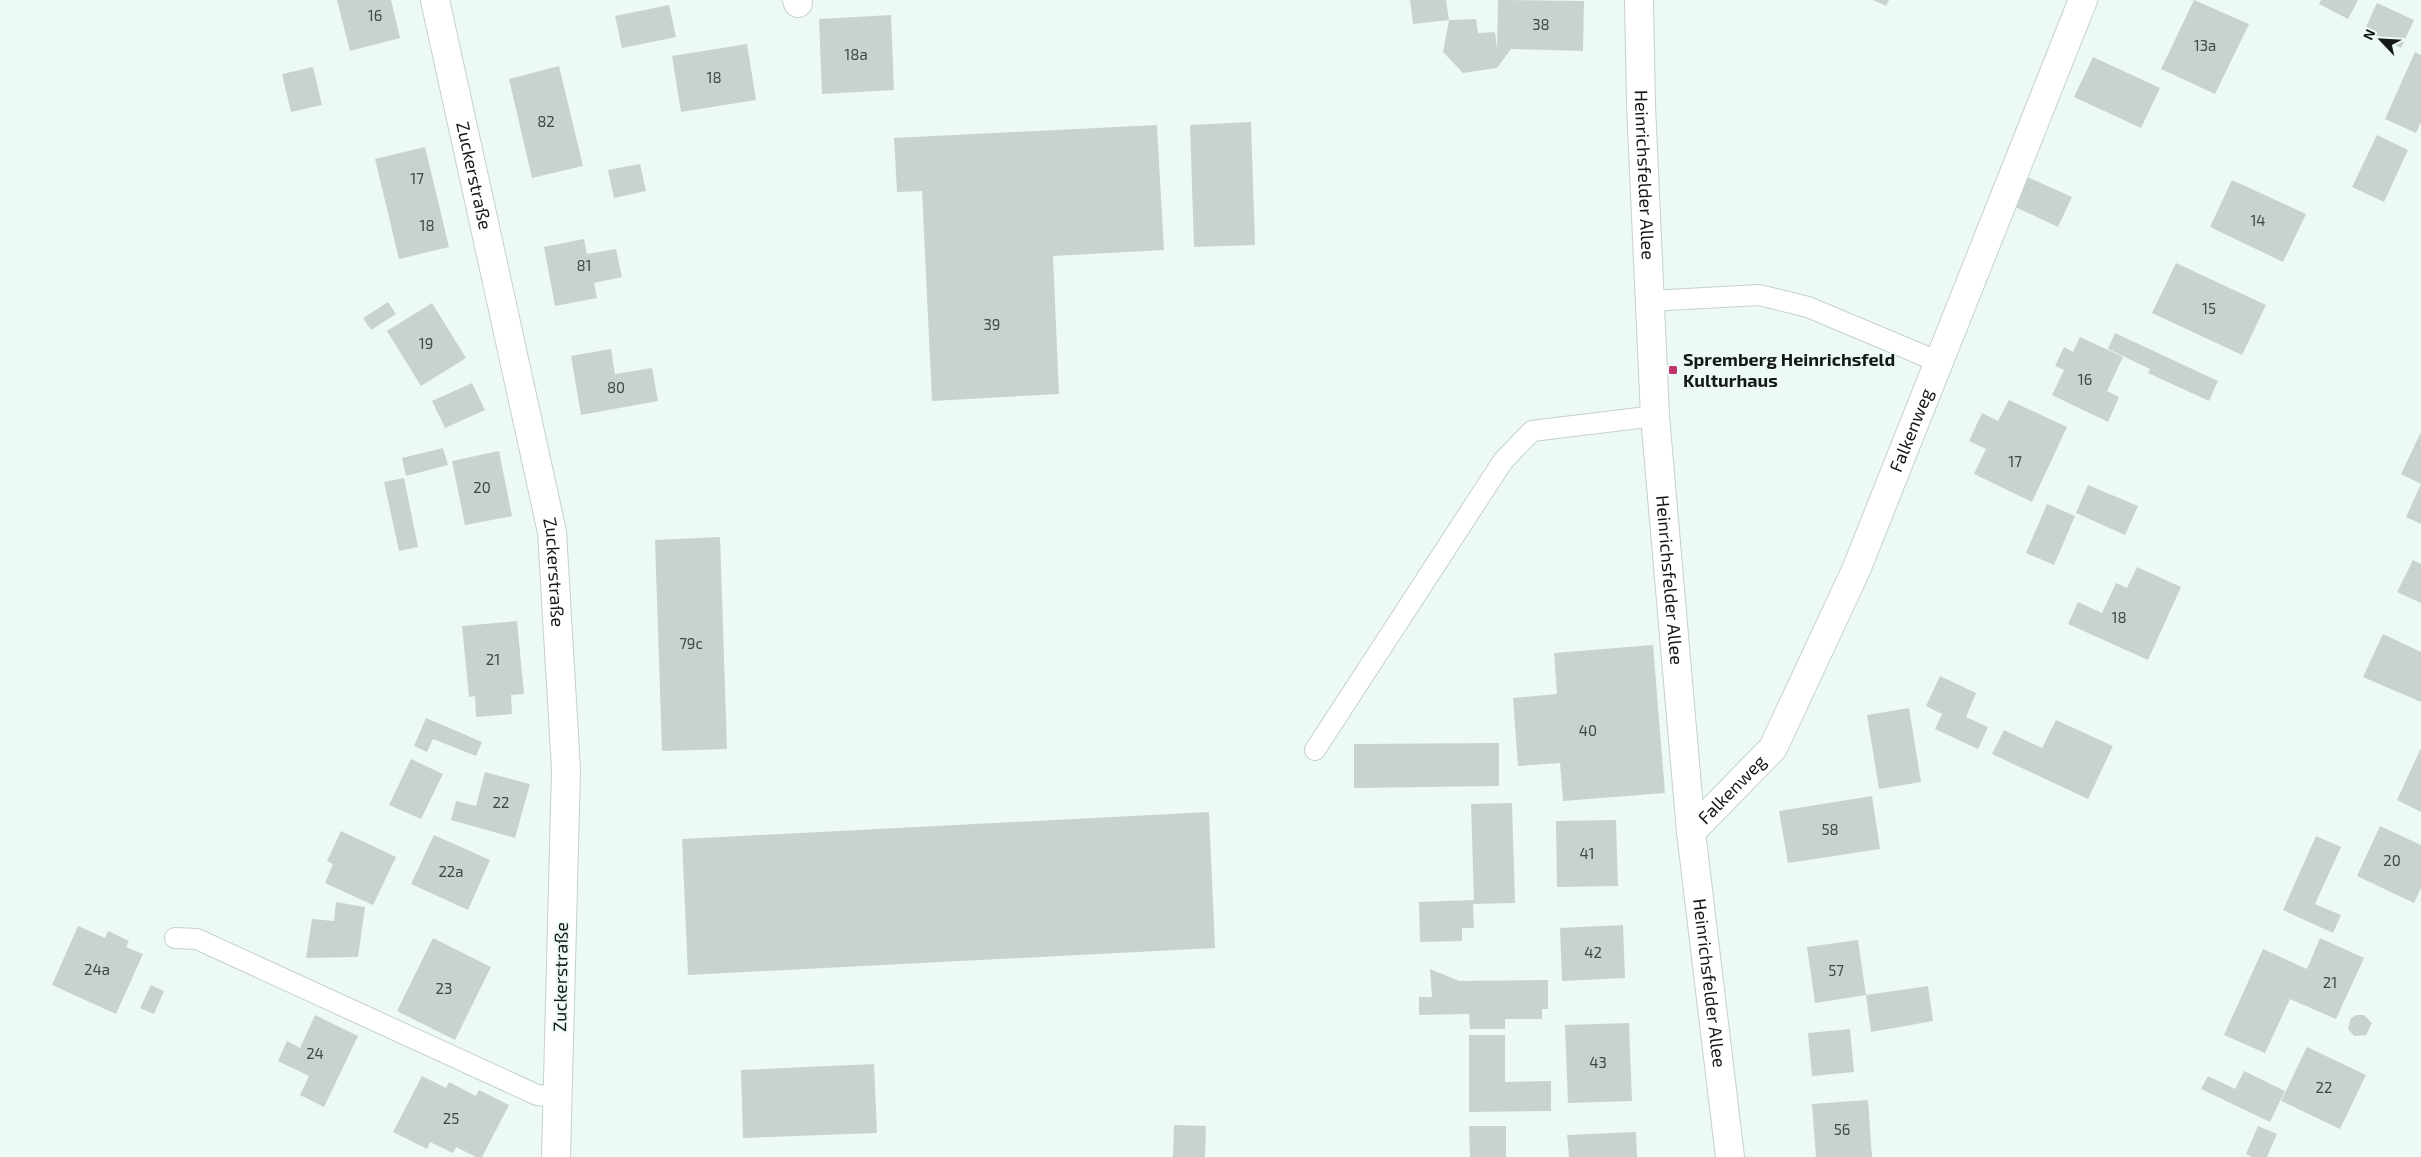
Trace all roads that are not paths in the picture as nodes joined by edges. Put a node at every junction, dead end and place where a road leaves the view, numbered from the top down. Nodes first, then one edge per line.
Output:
1 (435, 0) edge
2 (1639, 0) edge
3 (2083, 0) edge
4 (1650, 301) junction
5 (1940, 362) junction
6 (1655, 416) junction
7 (1315, 750) dead end
8 (1691, 832) junction
9 (175, 938) dead end
10 (559, 1097) junction
11 (556, 1157) edge
12 (1730, 1157) edge

1 - 10 street, Zuckerstraße
2 - 4 street, Heinrichsfelder Allee
3 - 5 street, Falkenweg
4 - 5 lane
4 - 6 street, Heinrichsfelder Allee
5 - 8 street, Falkenweg
6 - 7 lane
6 - 8 street, Heinrichsfelder Allee
8 - 12 street, Heinrichsfelder Allee
9 - 10 lane
10 - 11 street, Zuckerstraße

